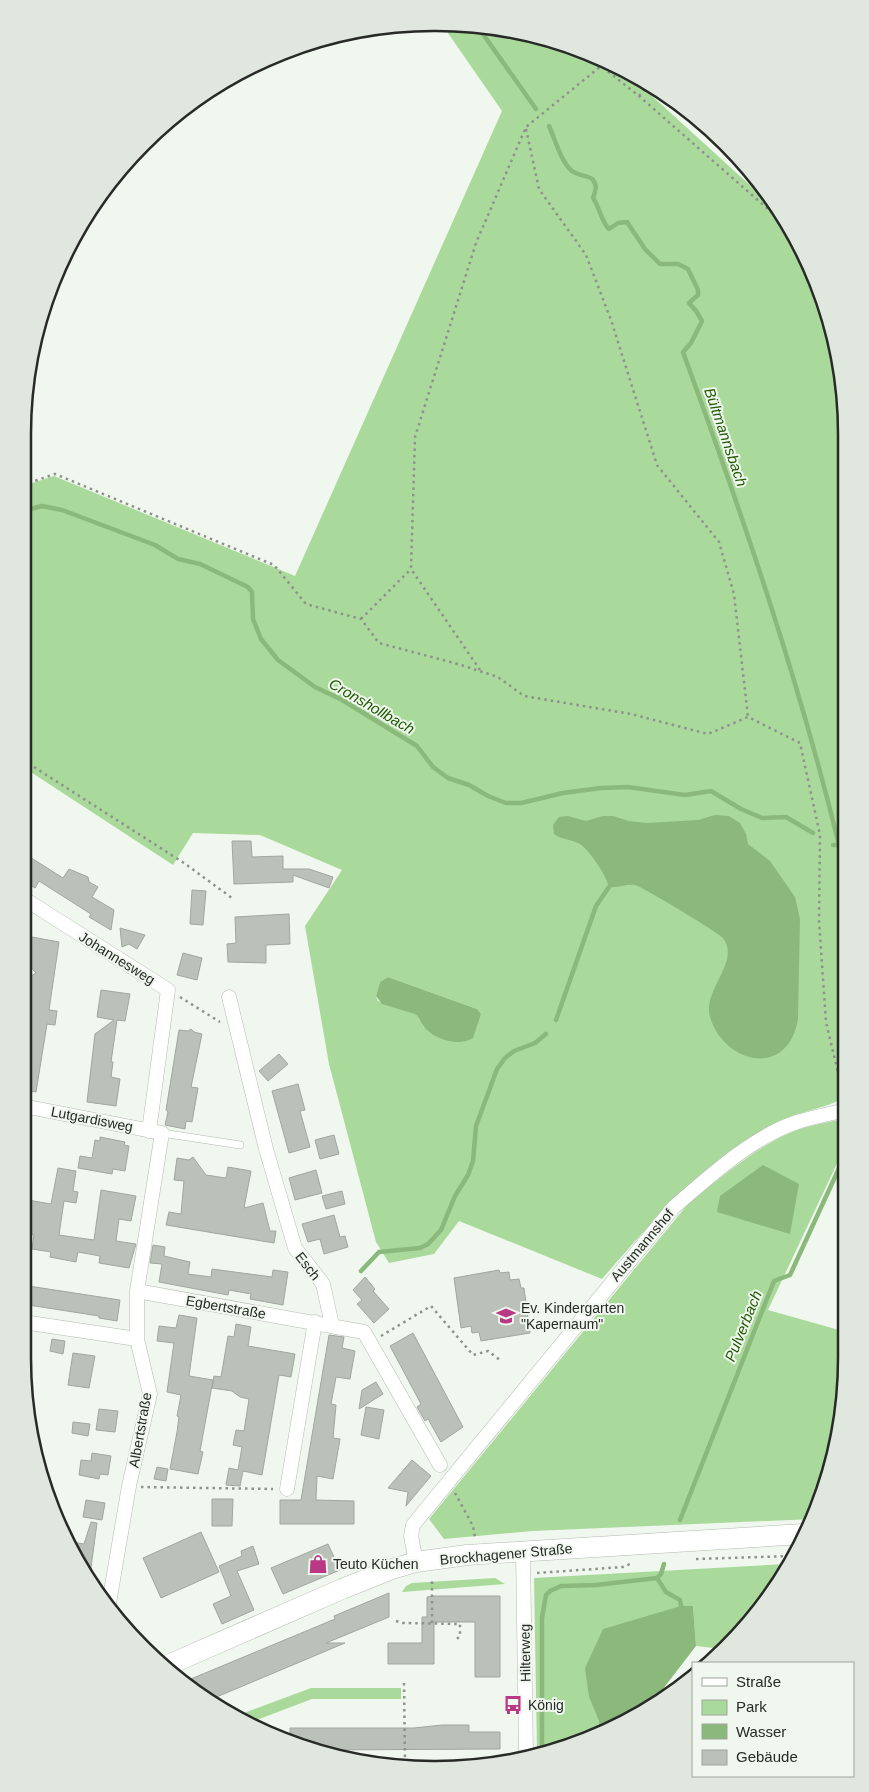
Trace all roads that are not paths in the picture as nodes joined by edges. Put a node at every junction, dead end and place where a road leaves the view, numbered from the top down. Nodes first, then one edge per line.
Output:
1 (31, 907) edge
2 (229, 998) dead end
3 (31, 1108) edge
4 (838, 1110) edge
5 (155, 1132) junction
6 (240, 1145) dead end
7 (137, 1291) junction
8 (315, 1322) junction
9 (31, 1323) edge
10 (332, 1325) junction
11 (137, 1338) junction
12 (440, 1465) dead end
13 (287, 1490) road end
14 (797, 1534) edge
15 (523, 1552) junction
16 (416, 1562) junction
17 (110, 1597) edge
18 (172, 1663) edge
19 (526, 1750) edge

1 - 5 street, Johannesweg
2 - 10 street, Esch
3 - 5 street, Lutgardisweg
4 - 16 street, Austmannshof
5 - 6 lane
5 - 7 street, Albertstraße
7 - 8 street, Egbertstraße
7 - 11 street, Albertstraße
8 - 10 street, Egbertstraße
8 - 13 street
9 - 11 street
10 - 12 street
11 - 17 street, Albertstraße
14 - 15 main road, Brockhagener Straße
15 - 16 main road, Brockhagener Straße
15 - 19 street, Hilterweg
16 - 18 main road, Brockhagener Straße

